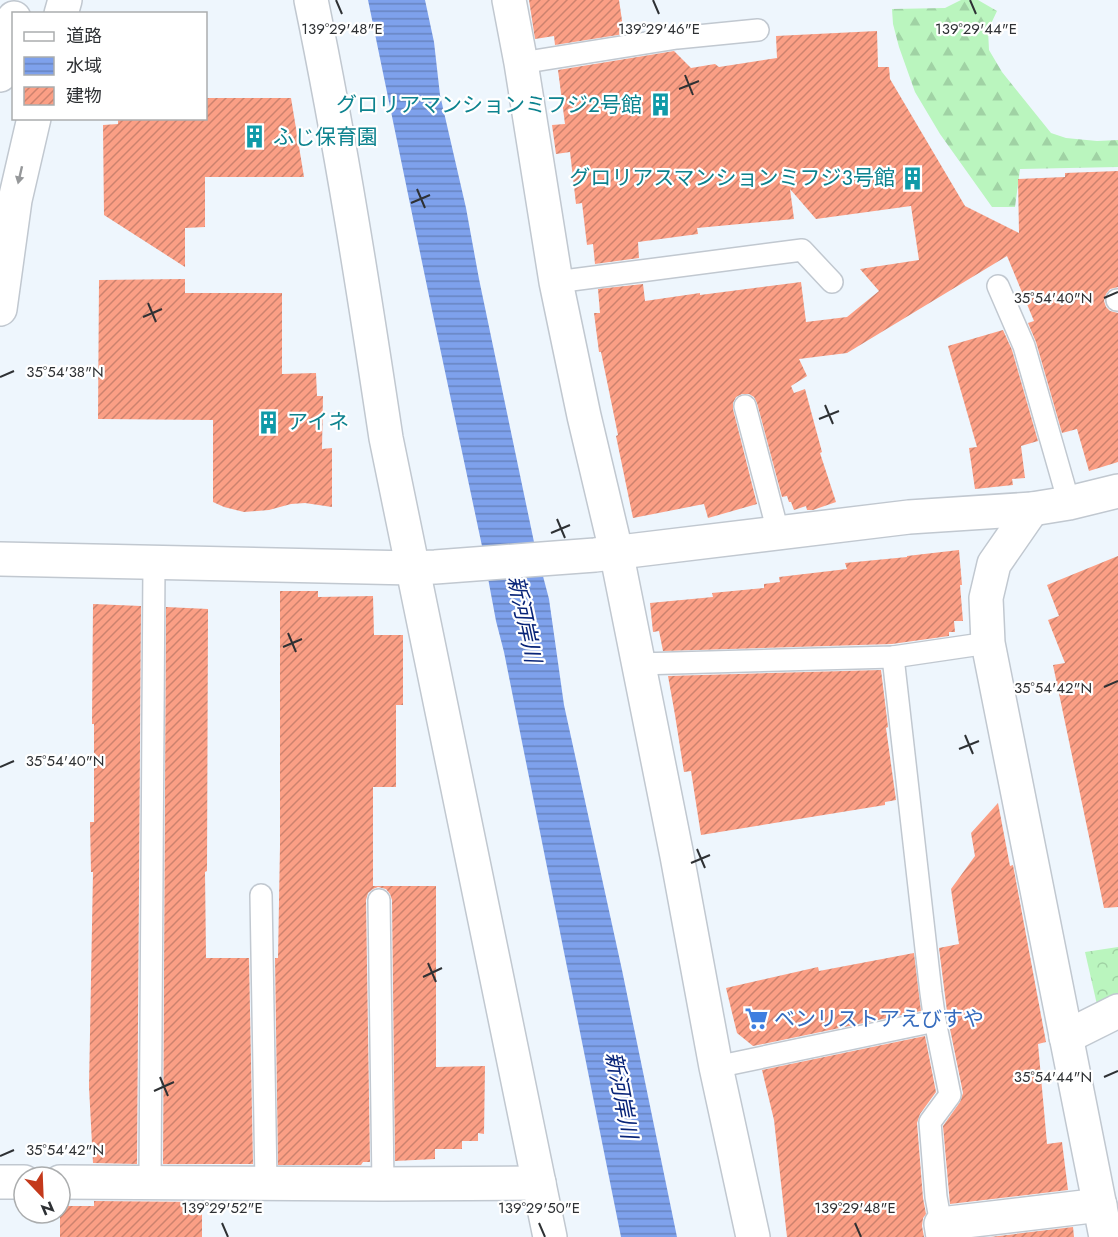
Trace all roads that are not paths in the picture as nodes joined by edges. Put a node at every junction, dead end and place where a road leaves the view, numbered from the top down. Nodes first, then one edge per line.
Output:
1 (311, 0) edge
2 (509, 0) edge
3 (12, 24) edge
4 (758, 30) dead end
5 (521, 63) junction
6 (0, 75) edge
7 (34, 120) edge
8 (556, 282) junction
9 (832, 282) dead end
10 (998, 286) dead end
11 (0, 309) edge
12 (745, 406) dead end
13 (1118, 490) edge
14 (1069, 503) junction
15 (1032, 509) junction
16 (778, 532) junction
17 (605, 553) junction
18 (0, 559) edge
19 (154, 563) junction
20 (424, 567) junction
21 (988, 643) junction
22 (893, 657) junction
23 (638, 664) junction
24 (261, 895) dead end
25 (379, 900) dead end
26 (1118, 1011) edge
27 (935, 1021) junction
28 (1066, 1037) junction
29 (716, 1067) junction
30 (72, 1182) edge
31 (150, 1182) junction
32 (266, 1183) junction
33 (539, 1183) junction
34 (383, 1184) junction
35 (1109, 1202) edge
36 (942, 1231) edge
37 (550, 1237) edge
38 (753, 1237) edge
39 (1106, 1237) edge

1 - 20 main road
2 - 5 main road
3 - 6 main road
4 - 5 lane
5 - 8 main road
7 -> 11 main road
8 - 9 lane
8 - 17 main road
10 - 14 lane
12 - 16 lane
13 - 14 main road
14 - 15 main road
15 - 16 main road
15 - 21 main road
16 - 17 main road
17 - 20 main road
17 - 23 main road
18 - 19 main road
19 - 20 main road
19 - 31 lane
20 - 33 main road
21 - 22 lane
21 - 28 main road
22 - 23 lane
22 - 27 lane
23 - 29 main road
24 - 32 lane
25 - 34 lane
26 - 28 main road
27 - 29 lane
27 - 36 lane
28 - 35 main road
29 - 38 main road
30 - 31 main road
31 - 32 main road
32 - 34 main road
33 - 34 main road
33 - 37 main road
35 - 36 main road
35 - 39 main road

